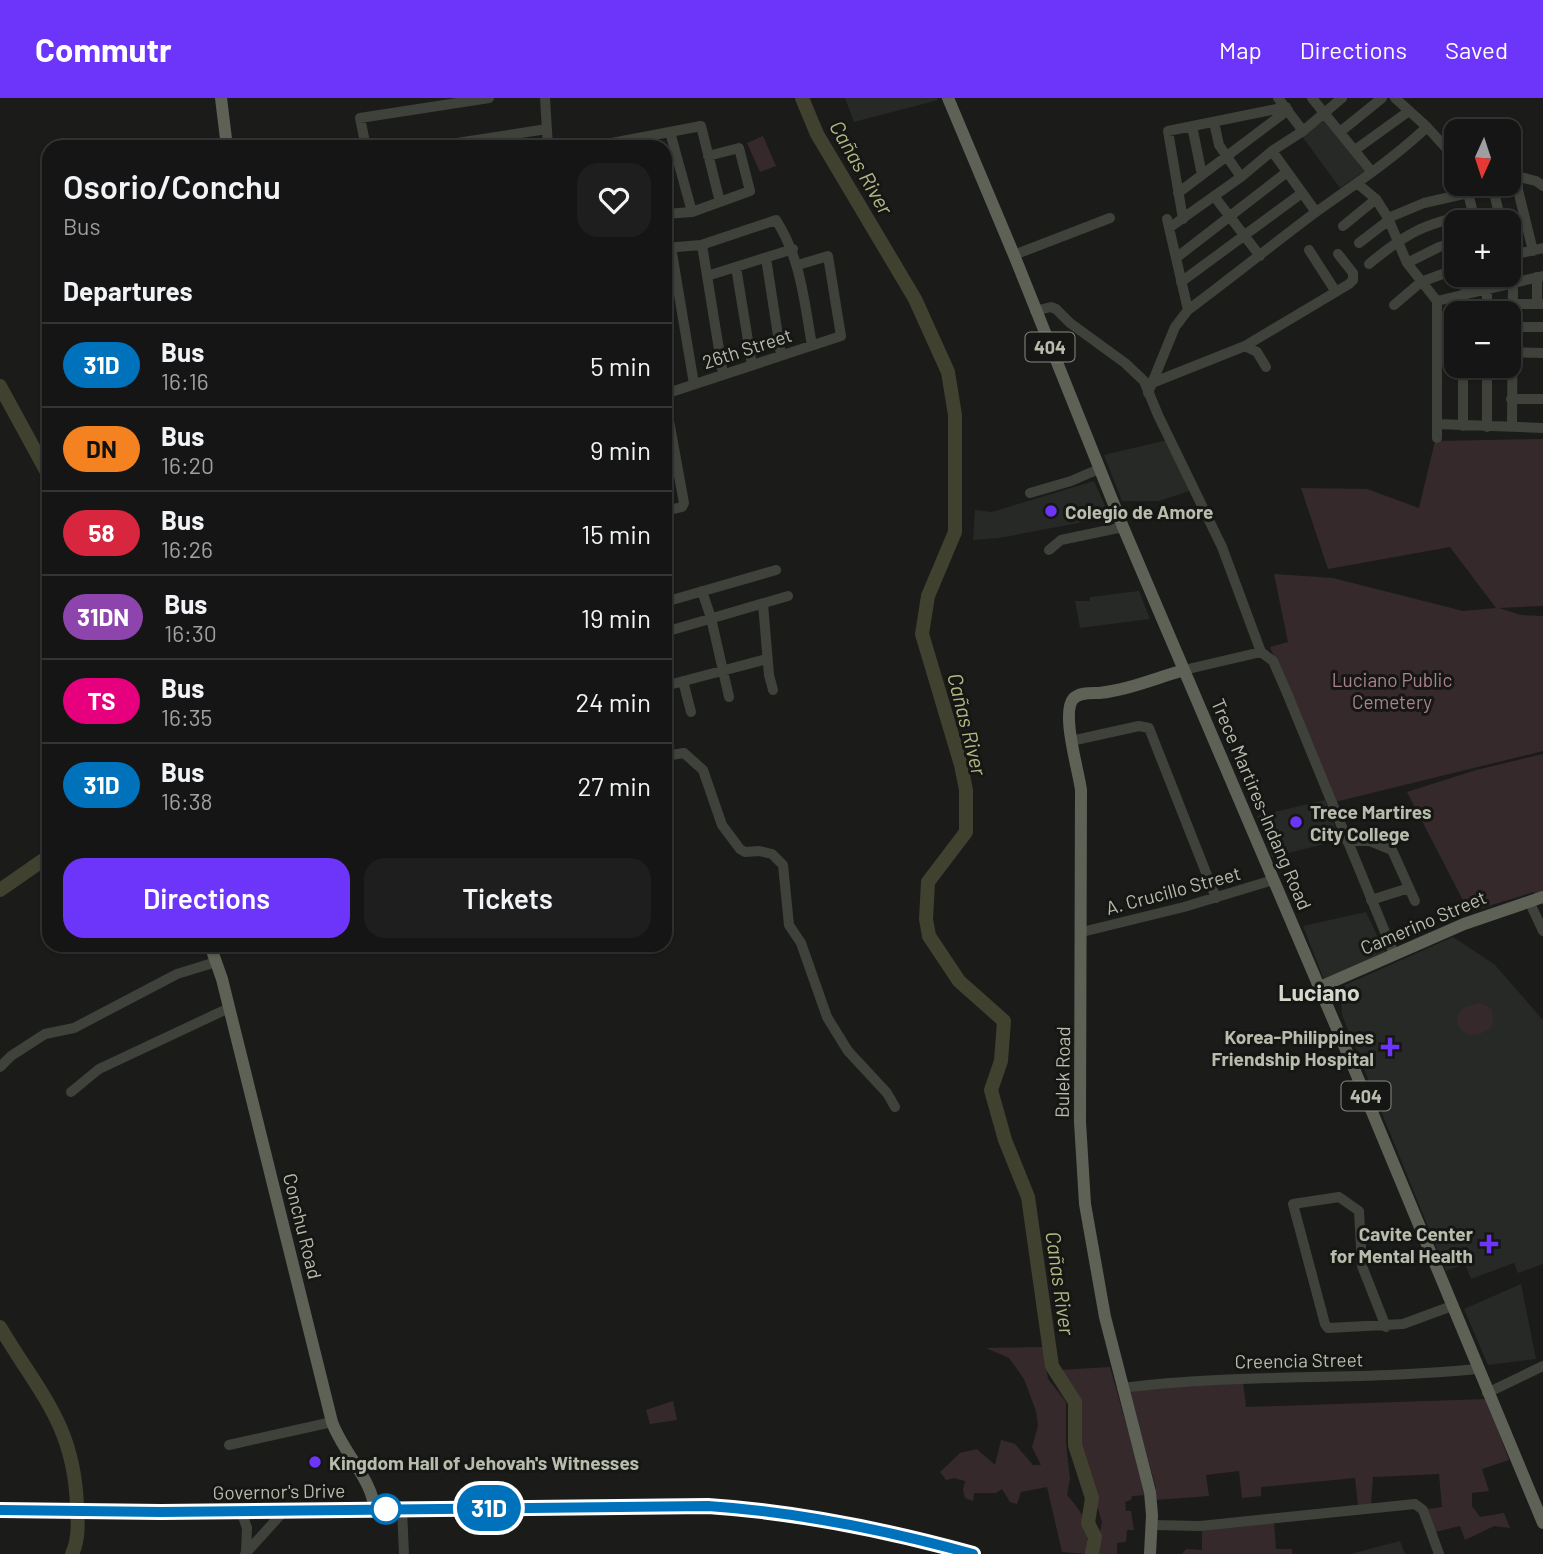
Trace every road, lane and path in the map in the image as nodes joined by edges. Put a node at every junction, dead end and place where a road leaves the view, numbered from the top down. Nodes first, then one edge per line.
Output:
1 (221, 98) edge
2 (489, 98) edge
3 (545, 98) edge
4 (948, 98) edge
5 (1312, 98) edge
6 (1342, 98) edge
7 (1382, 98) edge
8 (1395, 98) edge
9 (1284, 105) edge
10 (1409, 111) junction
11 (1325, 113) junction
12 (1214, 122) junction
13 (1192, 126) junction
14 (1427, 127) junction
15 (547, 129) junction
16 (1303, 131) junction
17 (670, 132) junction
18 (1340, 132) junction
19 (226, 140) edge
20 (365, 140) edge
21 (478, 140) edge
22 (548, 140) edge
23 (647, 140) edge
24 (1444, 146) edge
25 (1354, 150) junction
26 (1272, 152) junction
27 (708, 156) junction
28 (1226, 157) junction
29 (1371, 171) junction
30 (1287, 173) junction
31 (1202, 175) junction
32 (1241, 177) junction
33 (1521, 177) edge
34 (1357, 184) junction
35 (1543, 186) edge
36 (1178, 193) junction
37 (1302, 193) junction
38 (1214, 196) junction
39 (1444, 196) edge
40 (1520, 196) edge
41 (1376, 199) junction
42 (720, 202) junction
43 (692, 212) junction
44 (1316, 212) junction
45 (672, 213) edge
46 (1228, 216) junction
47 (1110, 218) dead end
48 (1183, 219) junction
49 (1388, 219) junction
50 (1444, 220) edge
51 (1343, 226) dead end
52 (1243, 236) junction
53 (1398, 240) junction
54 (1359, 243) dead end
55 (702, 245) junction
56 (1444, 246) edge
57 (672, 247) edge
58 (793, 249) junction
59 (1538, 249) edge
60 (1309, 250) dead end
61 (1338, 254) dead end
62 (1014, 256) junction
63 (1260, 256) junction
64 (766, 258) junction
65 (1176, 258) junction
66 (1406, 262) junction
67 (1369, 264) dead end
68 (797, 265) junction
69 (736, 267) junction
70 (672, 268) edge
71 (1444, 274) edge
72 (707, 276) junction
73 (1540, 276) edge
74 (1521, 280) edge
75 (1181, 282) junction
76 (1422, 282) junction
77 (1491, 287) edge
78 (1487, 288) junction
79 (1336, 292) junction
80 (1463, 293) junction
81 (1437, 301) junction
82 (1463, 301) edge
83 (1487, 301) edge
84 (1521, 304) edge
85 (1540, 304) edge
86 (1394, 305) dead end
87 (1188, 310) junction
88 (1035, 311) junction
89 (1521, 327) edge
90 (1543, 327) edge
91 (812, 345) junction
92 (1245, 346) junction
93 (1437, 349) junction
94 (1444, 350) edge
95 (1521, 352) edge
96 (1543, 353) edge
97 (781, 355) junction
98 (752, 365) junction
99 (1266, 367) dead end
100 (723, 374) junction
101 (1463, 378) edge
102 (1487, 378) edge
103 (1511, 378) edge
104 (694, 384) junction
105 (1150, 388) junction
106 (672, 393) edge
107 (1511, 399) junction
108 (1543, 399) edge
109 (1437, 424) junction
110 (1463, 426) junction
111 (1487, 426) junction
112 (1512, 427) junction
113 (1543, 428) edge
114 (672, 438) edge
115 (1437, 438) dead end
116 (1099, 469) junction
117 (678, 474) junction
118 (672, 475) edge
119 (1030, 493) dead end
120 (672, 509) edge
121 (1123, 527) junction
122 (1049, 550) dead end
123 (776, 570) dead end
124 (702, 591) junction
125 (788, 596) dead end
126 (672, 600) edge
127 (763, 604) junction
128 (711, 618) junction
129 (672, 630) edge
130 (1261, 652) junction
131 (767, 659) junction
132 (1184, 670) junction
133 (722, 671) junction
134 (683, 681) junction
135 (672, 684) edge
136 (774, 690) dead end
137 (729, 697) dead end
138 (691, 712) dead end
139 (1071, 741) junction
140 (672, 755) edge
141 (1347, 841) junction
142 (1273, 880) junction
143 (1409, 888) junction
144 (1543, 897) edge
145 (1216, 898) junction
146 (1371, 900) junction
147 (1415, 901) dead end
148 (1529, 901) junction
149 (1543, 931) edge
150 (1082, 932) junction
151 (212, 952) edge
152 (1394, 954) junction
153 (216, 962) junction
154 (1320, 987) junction
155 (229, 1007) junction
156 (0, 1067) edge
157 (71, 1092) dead end
158 (895, 1107) dead end
159 (1452, 1306) junction
160 (1386, 1326) junction
161 (1543, 1366) edge
162 (1477, 1369) junction
163 (1122, 1388) junction
164 (1487, 1393) junction
165 (332, 1422) junction
166 (229, 1445) dead end
167 (402, 1508) junction
168 (374, 1509) junction
169 (0, 1510) edge
170 (285, 1510) junction
171 (241, 1511) junction
172 (1543, 1523) edge
173 (1152, 1525) junction
174 (934, 1549) edge
175 (246, 1553) edge
176 (404, 1554) edge
177 (973, 1554) edge
178 (1150, 1554) edge
179 (1439, 1554) edge

1 - 19 main road
2 - 20 street
3 - 15 street
4 - 62 main road, Trece Martires-Indang Road / 404
5 - 11 street
6 - 11 street
7 - 18 street
8 - 10 street
9 - 12 street
9 - 16 street
9 - 28 street
10 - 14 street
10 - 25 street
11 - 16 street
11 - 18 street
12 - 13 street
12 - 28 street
13 - 31 street
13 - 36 street
14 - 24 street
14 - 29 street
15 - 21 street
15 - 22 street
16 - 26 street
17 - 23 street
17 - 27 street
17 - 43 street
18 - 25 street
25 - 29 street
26 - 30 street
26 - 32 street
27 - 42 street
27 - 42 street
28 - 31 street
28 - 32 street
29 - 34 street
30 - 37 street
30 - 46 street
31 - 36 street
32 - 38 street
33 - 35 street
34 - 41 street
34 - 44 street
36 - 48 street
37 - 44 street
37 - 52 street
38 - 46 street
38 - 48 street
39 - 49 street
40 - 59 street
41 - 49 street
41 - 51 street
42 - 43 street
43 - 45 street
44 - 63 street
46 - 52 street
46 - 65 street
47 - 62 street
48 - 65 street
49 - 53 street
49 - 54 street
50 - 53 street
52 - 63 street
52 - 75 street
53 - 66 street
53 - 67 street
55 - 57 street
55 - 58 street
55 - 72 street
56 - 66 street
58 - 64 street
58 - 68 street
60 - 79 street
61 - 79 street
62 - 88 main road, Trece Martires-Indang Road / 404
63 - 87 street
64 - 69 street
64 - 97 street
65 - 75 street
66 - 76 street
68 - 91 street
68 - 91 street, 26th Street
69 - 72 street
69 - 98 street
70 - 104 street
71 - 76 street
72 - 100 street
73 - 74 street
73 - 85 street
75 - 87 street
76 - 81 street
76 - 86 street
77 - 78 street
78 - 80 street
78 - 83 street
79 - 92 street
80 - 81 street
80 - 82 street
81 - 93 street
84 - 85 street
87 - 105 street
88 - 105 street
88 - 116 main road, Trece Martires-Indang Road / 404
89 - 90 street
91 - 97 street, 26th Street
92 - 99 street
92 - 105 street
93 - 94 street
93 - 109 street
95 - 96 street
97 - 98 street, 26th Street
98 - 100 street, 26th Street
100 - 104 street, 26th Street
101 - 110 street
102 - 111 street
103 - 107 street
104 - 106 street, 26th Street
105 - 130 street
107 - 108 street
107 - 112 street
109 - 110 street
109 - 115 street
110 - 111 street
111 - 112 street
112 - 113 street
114 - 117 street
116 - 119 street
116 - 121 main road, Trece Martires-Indang Road / 404
117 - 118 street
117 - 120 street
121 - 122 street
121 - 132 main road, Trece Martires-Indang Road / 404
123 - 124 street
124 - 126 street
124 - 128 street
125 - 127 street
127 - 128 street
127 - 131 street
128 - 129 street
128 - 133 street
130 - 132 street
130 - 141 street
131 - 133 street
131 - 136 street
132 - 139 main road, Bulek Road
132 - 142 main road, Trece Martires-Indang Road / 404
133 - 134 street
133 - 137 street
134 - 135 street
134 - 138 street
139 - 145 street
139 - 150 main road, Bulek Road
140 - 158 street
141 - 143 street
141 - 146 street
142 - 145 street, A. Crucillo Street
142 - 154 main road, Trece Martires-Indang Road / 404
143 - 146 street
143 - 147 street
144 - 148 main road, Camerino Street
145 - 150 street, A. Crucillo Street
146 - 152 street
148 - 149 street
148 - 152 main road, Camerino Street
150 - 163 main road, Bulek Road
151 - 153 main road, Conchu Road
152 - 154 main road, Camerino Street
153 - 155 main road, Conchu Road
153 - 156 street
154 - 159 main road, Trece Martires-Indang Road / 404
155 - 157 street
155 - 165 main road, Conchu Road
159 - 160 street
159 - 162 main road, Trece Martires-Indang Road / 404
160 - 160 street
161 - 164 street
162 - 163 street, Creencia Street
162 - 164 main road, Trece Martires-Indang Road / 404
163 - 173 main road, Bulek Road
164 - 172 main road, Trece Martires-Indang Road / 404
165 - 166 street
165 - 168 main road, Conchu Road
167 - 168 main road, Governor's Drive
167 - 174 main road, Governor's Drive
167 - 176 street
168 - 170 main road, Governor's Drive
169 - 171 main road, Governor's Drive
170 - 171 main road, Governor's Drive
170 - 175 street
171 - 175 street
173 - 178 main road, Bulek Road
173 - 179 street
174 - 177 main road, Governor's Drive

